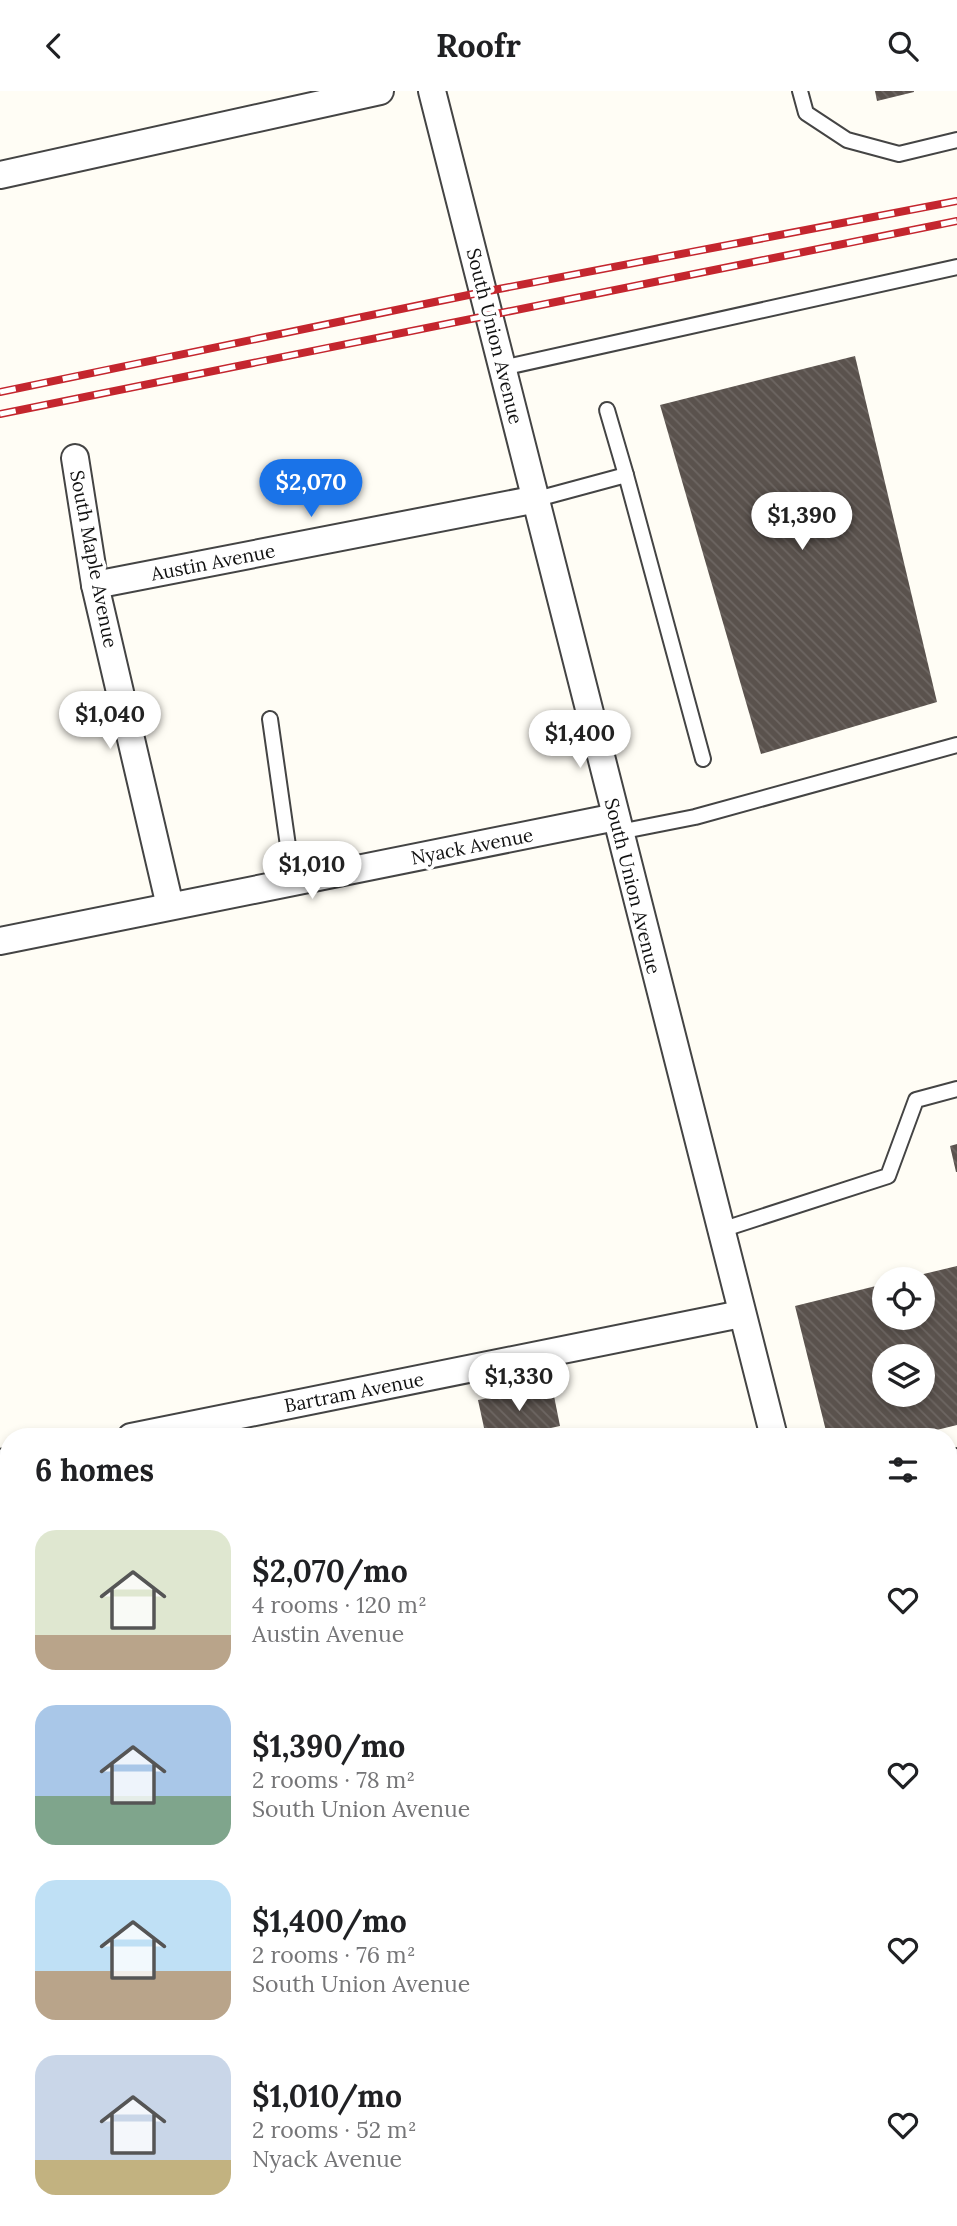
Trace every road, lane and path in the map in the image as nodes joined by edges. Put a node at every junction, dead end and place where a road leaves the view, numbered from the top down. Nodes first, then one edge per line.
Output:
1 (380, 91) edge
2 (432, 91) edge
3 (800, 91) edge
4 (957, 140) edge
5 (0, 175) edge
6 (957, 267) edge
7 (502, 368) junction
8 (607, 410) dead end
9 (75, 458) dead end
10 (626, 475) junction
11 (537, 499) junction
12 (95, 585) junction
13 (270, 719) dead end
14 (957, 745) edge
15 (703, 759) dead end
16 (617, 825) junction
17 (293, 881) junction
18 (170, 906) junction
19 (0, 941) edge
20 (957, 1089) edge
21 (721, 1230) junction
22 (741, 1314) junction
23 (176, 1428) edge
24 (772, 1428) edge

1 - 5 street
2 - 7 street, South Union Avenue
3 - 4 lane
6 - 7 lane
7 - 11 street, South Union Avenue
8 - 10 lane
9 - 12 street, South Maple Avenue
10 - 11 lane
10 - 15 lane
11 - 12 street, Austin Avenue
11 - 16 street, South Union Avenue
12 - 18 street, South Maple Avenue
13 - 17 lane
14 - 16 lane
16 - 17 street, Nyack Avenue
16 - 21 street, South Union Avenue
17 - 18 street, Nyack Avenue
18 - 19 street, Nyack Avenue
20 - 21 lane
21 - 22 street, South Union Avenue
22 - 23 street, Bartram Avenue
22 - 24 street, South Union Avenue

